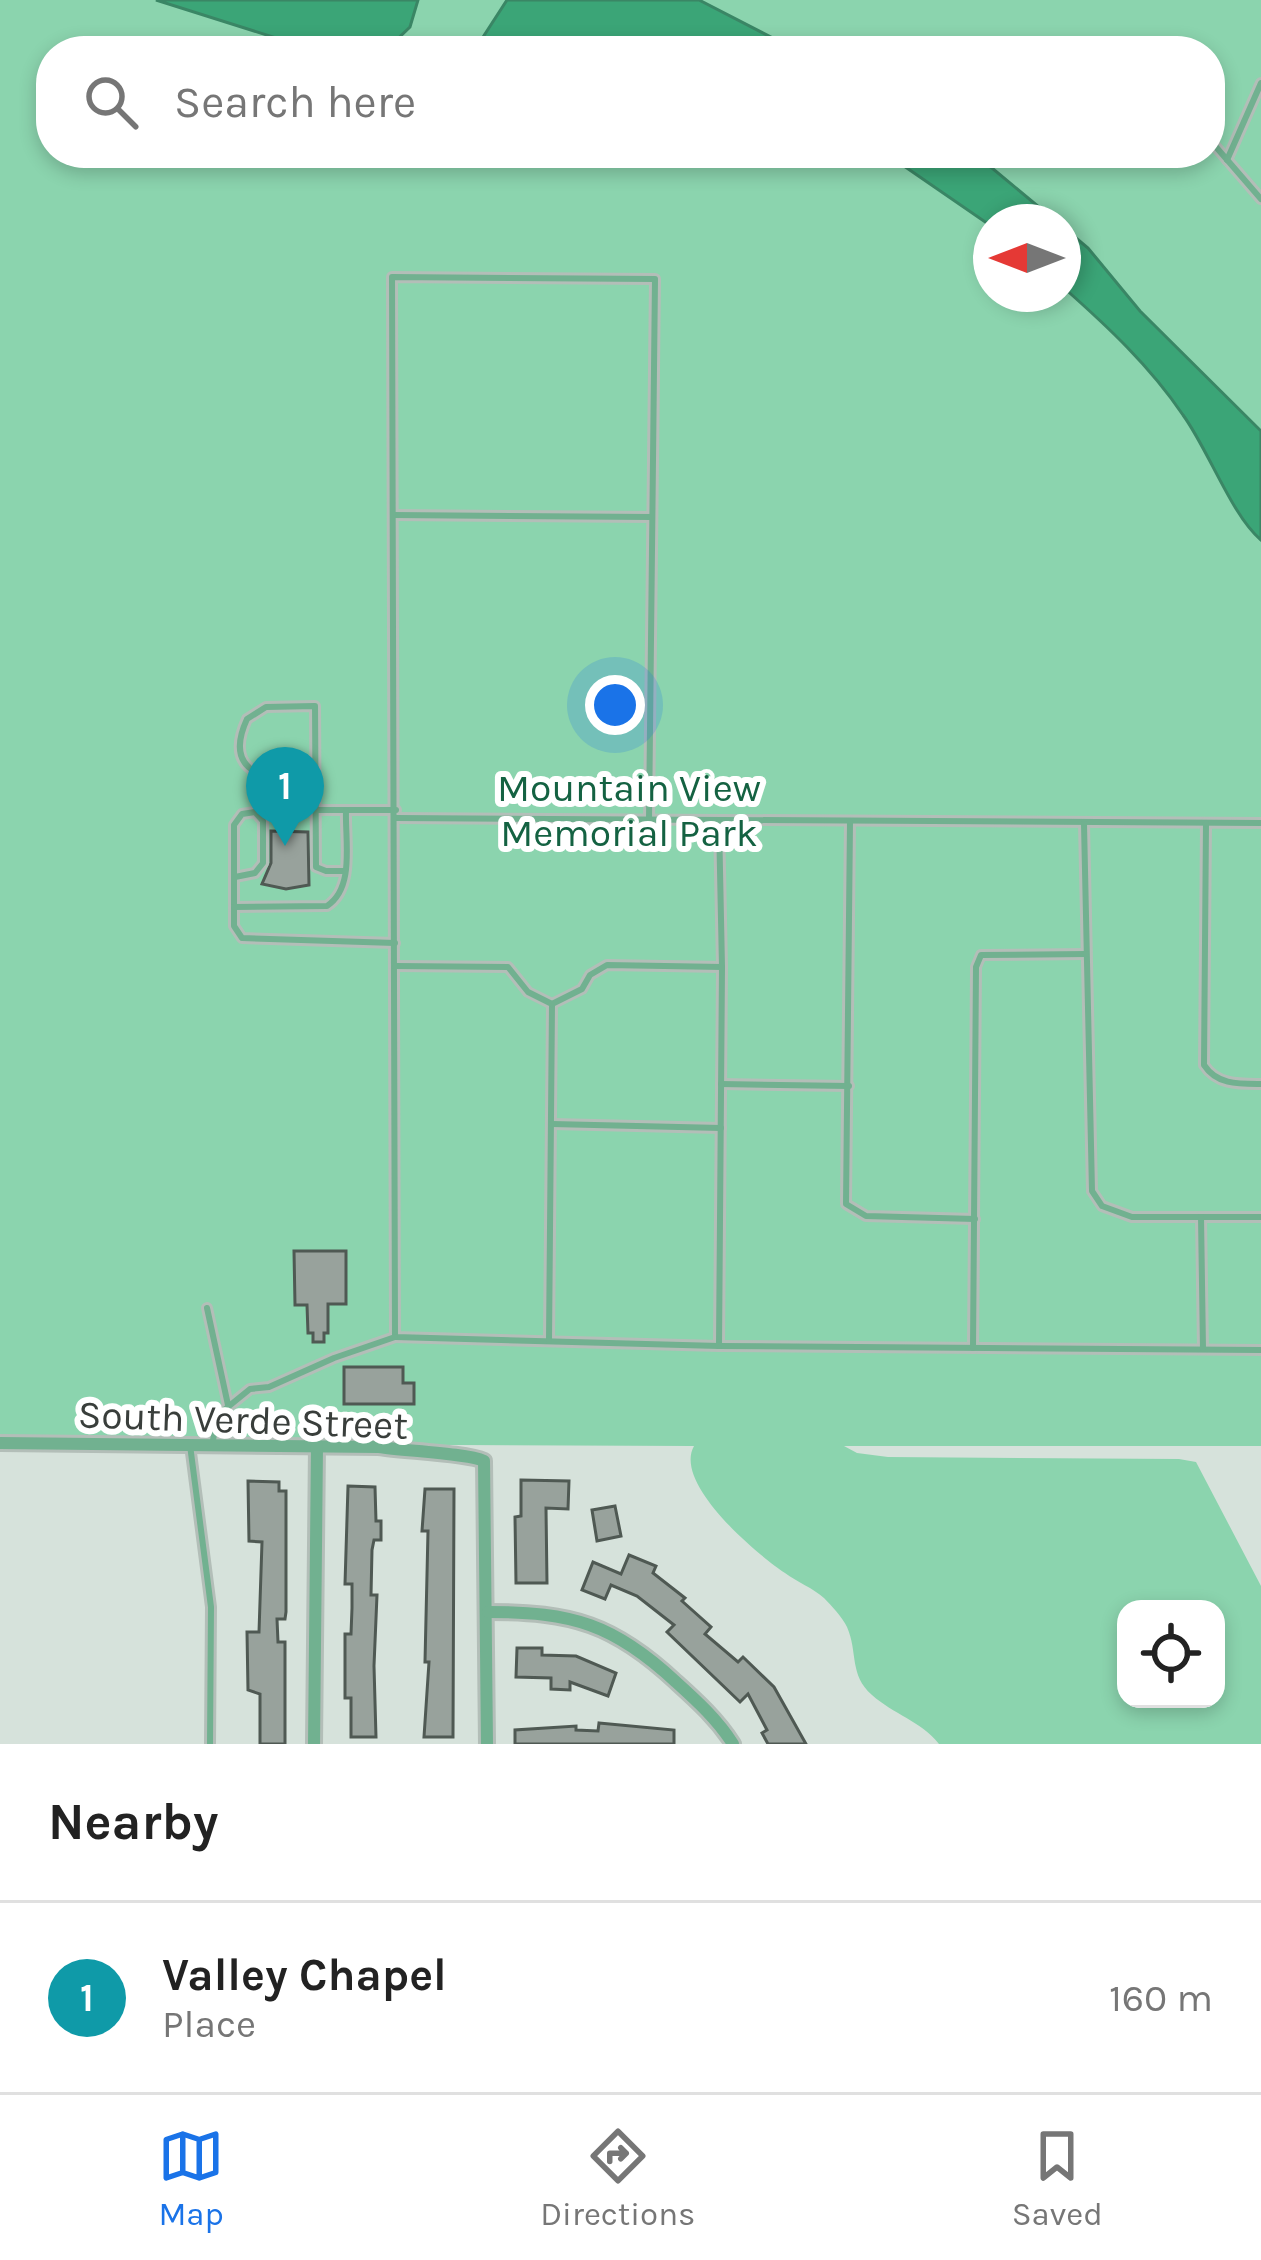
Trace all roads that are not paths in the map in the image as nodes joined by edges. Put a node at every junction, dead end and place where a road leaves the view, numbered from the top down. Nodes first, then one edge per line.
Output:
1 (1261, 83) edge
2 (1248, 115) junction
3 (1261, 123) edge
4 (1225, 158) edge
5 (1227, 160) junction
6 (1261, 199) edge
7 (393, 514) junction
8 (652, 518) junction
9 (315, 781) junction
10 (315, 811) junction
11 (346, 811) junction
12 (395, 814) junction
13 (649, 820) junction
14 (719, 821) junction
15 (850, 822) junction
16 (1261, 823) edge
17 (1084, 824) junction
18 (1206, 824) junction
19 (345, 871) junction
20 (235, 877) junction
21 (234, 907) junction
22 (395, 943) junction
23 (1086, 954) junction
24 (395, 966) junction
25 (722, 968) junction
26 (553, 1004) junction
27 (721, 1084) junction
28 (1261, 1084) edge
29 (849, 1086) junction
30 (552, 1124) junction
31 (721, 1128) junction
32 (1202, 1217) junction
33 (1261, 1217) edge
34 (975, 1219) junction
35 (207, 1308) dead end
36 (395, 1337) junction
37 (549, 1342) junction
38 (719, 1346) junction
39 (974, 1348) junction
40 (1203, 1349) junction
41 (1261, 1350) edge
42 (228, 1405) junction
43 (0, 1443) edge
44 (190, 1445) junction
45 (212, 1445) junction
46 (317, 1446) junction
47 (488, 1612) junction
48 (210, 1744) edge
49 (314, 1744) edge
50 (487, 1744) edge
51 (733, 1744) edge

1 - 2 lane
2 - 3 lane
2 - 5 lane
4 - 5 lane
5 - 6 lane
7 - 8 lane
7 - 8 lane
7 - 12 lane
8 - 13 lane
9 - 9 lane
9 - 10 lane
10 - 11 lane
10 - 19 lane
11 - 12 lane
11 - 19 lane
12 - 13 lane
12 - 22 lane
13 - 14 lane
14 - 15 lane
14 - 25 lane
15 - 17 lane
15 - 29 lane
16 - 18 lane
17 - 18 lane
17 - 23 lane
18 - 28 lane
19 - 21 lane
20 - 20 lane
20 - 21 lane
21 - 22 lane
22 - 24 lane
23 - 32 lane
23 - 34 lane
24 - 26 lane
24 - 36 lane
25 - 26 lane
25 - 27 lane
26 - 30 lane
27 - 29 lane
27 - 31 lane
29 - 34 lane
30 - 31 lane
30 - 37 lane
31 - 38 lane
32 - 33 lane
32 - 40 lane
34 - 39 lane
35 - 42 lane
36 - 37 lane
36 - 42 lane
37 - 38 lane
38 - 39 lane
39 - 40 lane
40 - 41 lane
42 - 45 lane
43 - 44 street, South Verde Street
44 - 45 street, South Verde Street
44 - 48 lane
45 - 46 street, South Verde Street
46 - 47 street, South Verde Street
46 - 49 street
47 - 50 street
47 - 51 street

